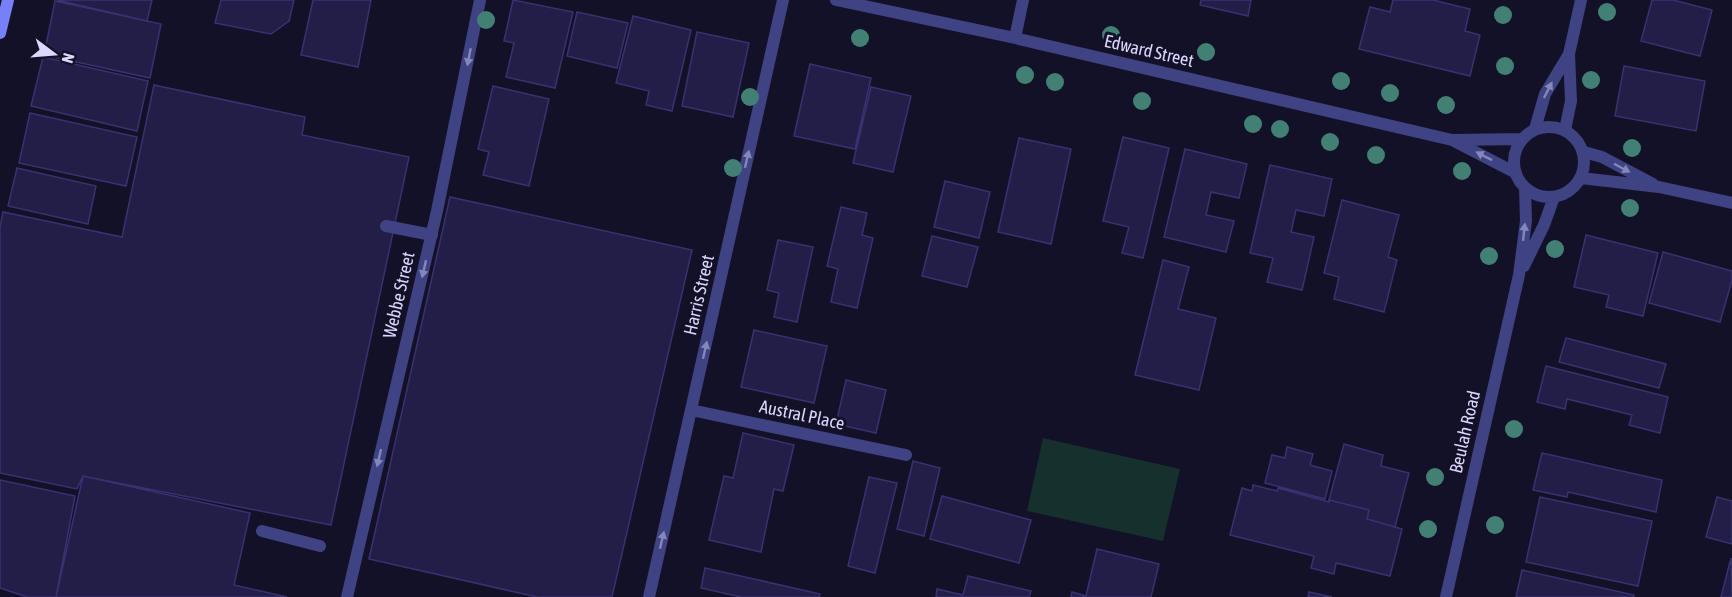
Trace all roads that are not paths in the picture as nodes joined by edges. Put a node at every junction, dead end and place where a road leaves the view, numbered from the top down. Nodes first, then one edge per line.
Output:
1 (8, 0) edge
2 (480, 0) edge
3 (783, 0) edge
4 (836, 0) edge
5 (1023, 0) edge
6 (1581, 0) edge
7 (0, 33) edge
8 (1015, 38) junction
9 (1569, 54) junction
10 (1535, 129) junction
11 (1565, 130) junction
12 (1522, 139) junction
13 (1452, 140) junction
14 (1584, 152) junction
15 (1516, 172) junction
16 (1581, 178) junction
17 (1659, 187) junction
18 (1525, 188) junction
19 (1554, 197) junction
20 (1732, 203) edge
21 (386, 226) dead end
22 (432, 235) junction
23 (1520, 275) junction
24 (691, 410) junction
25 (906, 455) dead end
26 (262, 531) dead end
27 (320, 546) dead end
28 (346, 597) edge
29 (649, 597) edge
30 (1446, 597) edge

1 - 7 main road
2 -> 22 street, Webbe Street
24 -> 3 street, Harris Street
4 - 8 street, Edward Street
5 - 8 street
6 - 9 street
8 - 13 street, Edward Street
10 -> 9 street
9 - 11 street
10 - 11 street
10 - 12 street
11 - 14 street
12 - 13 street, Edward Street
12 - 15 street
15 -> 13 street, Edward Street
14 - 16 street
14 -> 17 street
15 - 18 street
16 - 17 street
16 - 19 street
17 - 20 street
18 - 19 street
23 -> 18 street, Beulah Road
19 - 23 street, Beulah Road
21 - 22 street
22 -> 28 street, Webbe Street
23 - 30 street, Beulah Road
24 - 25 street, Austral Place
29 -> 24 street, Harris Street
26 - 27 street

